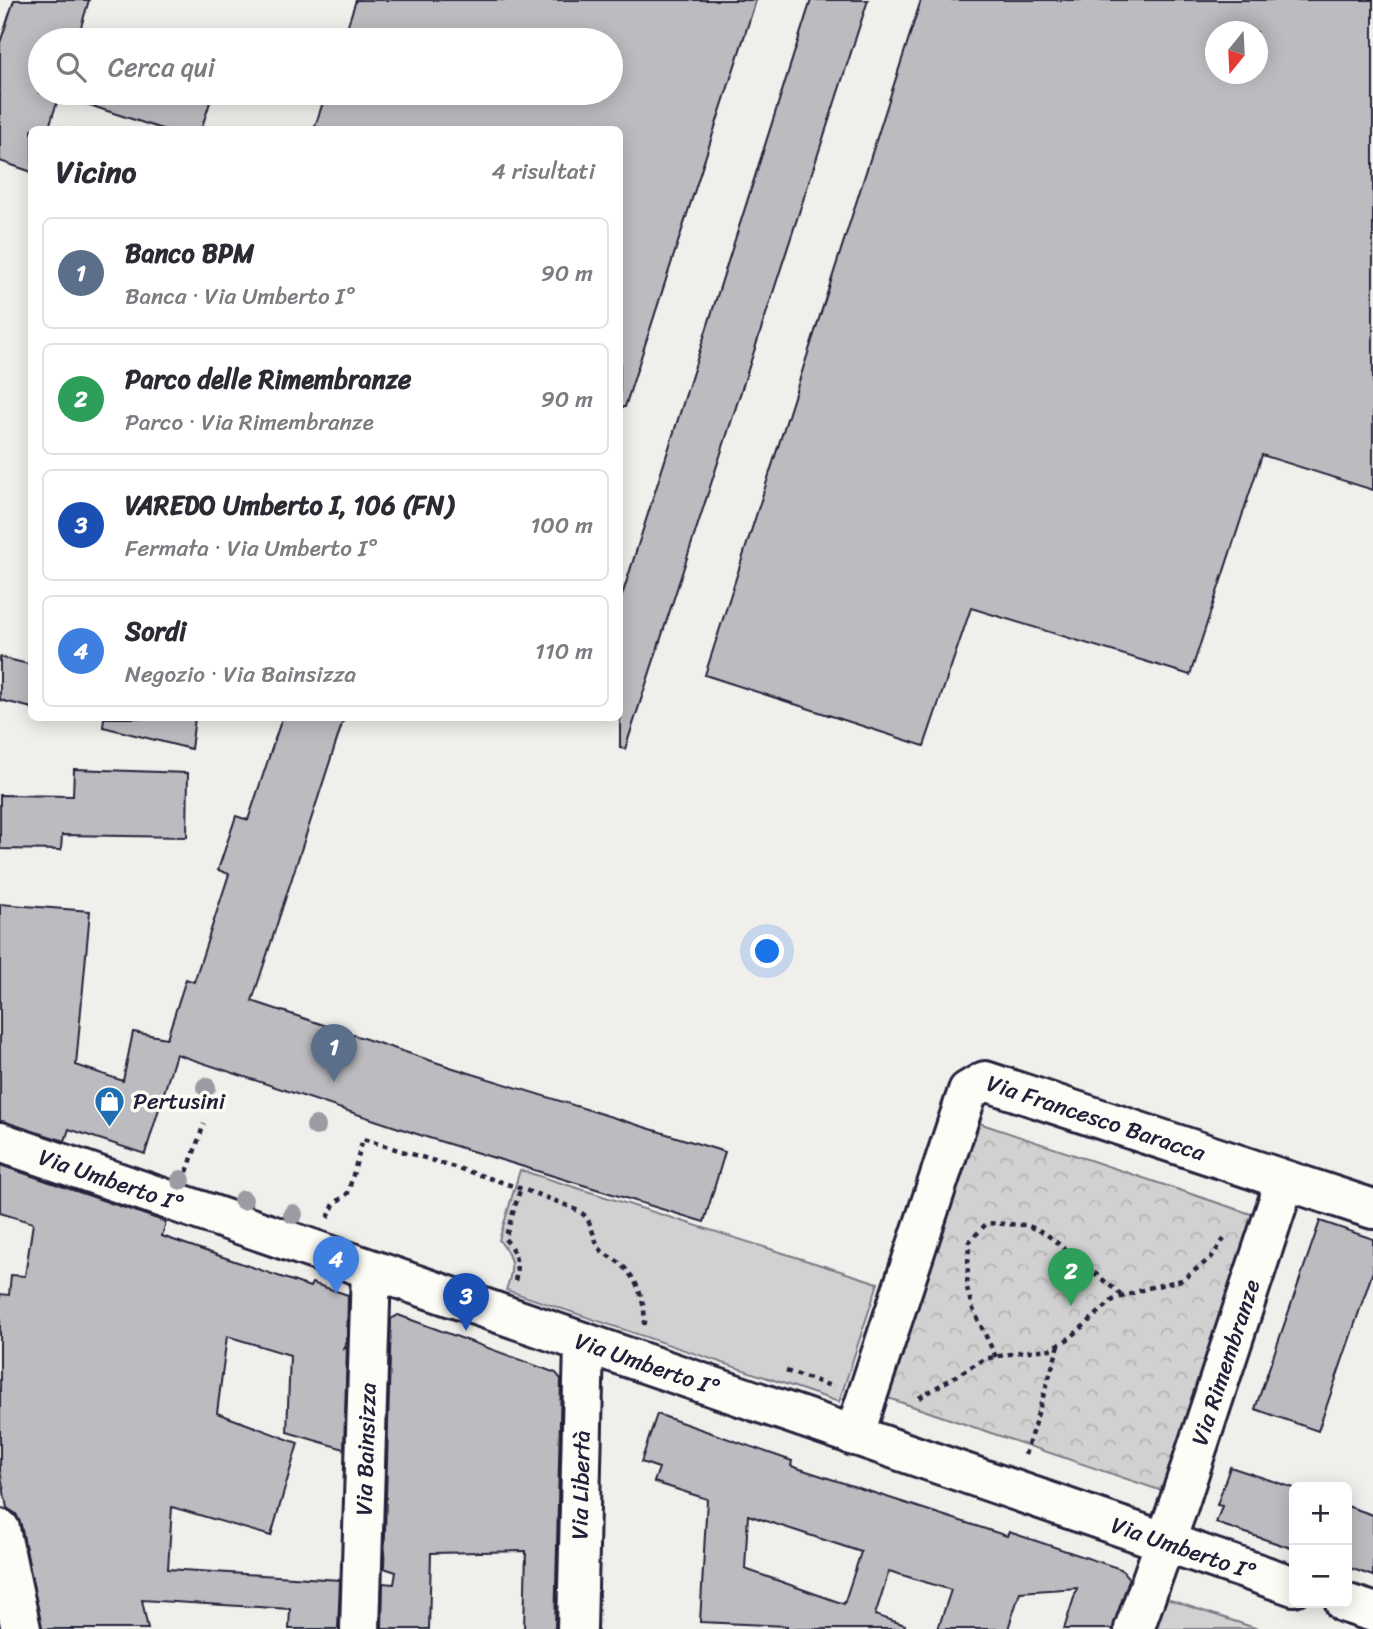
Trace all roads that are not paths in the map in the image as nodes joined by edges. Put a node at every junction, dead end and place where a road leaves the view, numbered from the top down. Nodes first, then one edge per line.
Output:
1 (0, 1142) edge
2 (1285, 1181) junction
3 (1373, 1209) edge
4 (371, 1270) junction
5 (584, 1344) junction
6 (854, 1436) junction
7 (0, 1529) edge
8 (1164, 1542) junction
9 (1289, 1584) edge
10 (1352, 1605) edge
11 (1373, 1612) edge
12 (21, 1629) edge
13 (360, 1629) edge
14 (577, 1629) edge
15 (1134, 1629) edge

1 - 4 street, Via Umberto I°
2 - 3 street, Via Francesco Baracca
2 - 6 street, Via Francesco Baracca
2 - 8 street, Via Rimembranze
4 - 5 street, Via Umberto I°
4 - 13 street, Via Bainsizza
5 - 6 street, Via Umberto I°
5 - 14 street, Via Libertà
6 - 8 street, Via Umberto I°
7 - 12 street
8 - 9 street, Via Umberto I°
8 - 15 street, Via Rimembranze
10 - 11 street

